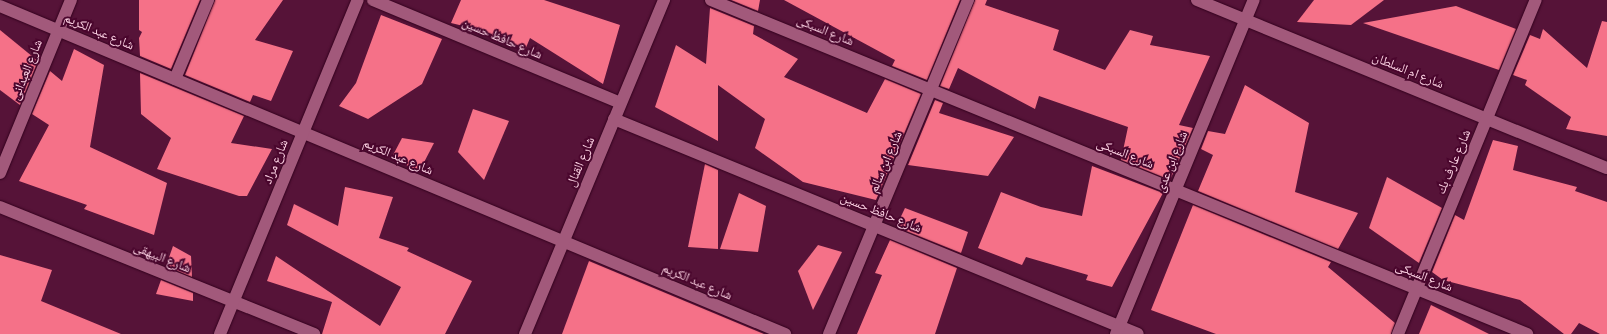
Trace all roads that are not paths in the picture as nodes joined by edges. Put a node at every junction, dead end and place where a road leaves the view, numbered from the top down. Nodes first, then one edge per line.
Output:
1 (71, 0) edge
2 (208, 0) edge
3 (358, 0) edge
4 (373, 0) edge
5 (664, 0) edge
6 (711, 0) edge
7 (968, 0) edge
8 (1197, 0) edge
9 (1254, 0) edge
10 (1536, 0) edge
11 (0, 6) edge
12 (1246, 20) junction
13 (58, 31) junction
14 (175, 80) junction
15 (931, 90) junction
16 (620, 103) junction
17 (1487, 118) junction
18 (614, 119) junction
19 (303, 133) junction
20 (1607, 168) edge
21 (0, 173) edge
22 (1175, 190) junction
23 (0, 207) edge
24 (874, 226) junction
25 (563, 241) junction
26 (1416, 289) junction
27 (234, 302) junction
28 (1118, 330) edge
29 (220, 334) edge
30 (314, 334) edge
31 (524, 334) edge
32 (785, 334) edge
33 (829, 334) edge
34 (1138, 334) edge
35 (1398, 334) edge
36 (1527, 334) edge

1 - 13 street, شارع العبدانى
2 - 14 street
3 - 19 street, شارع مراد
4 - 16 street, شارع حافظ حسين
5 - 16 street, شارع القنال
6 - 15 street, شارع السبكى
7 - 15 street, شارع ابن سالم
8 - 12 street, شارع ام السلطان
9 - 12 street, شارع ابن عدى
10 - 17 street, شارع عارف بك
11 - 13 street, شارع عبد الكريم
12 - 17 street, شارع ام السلطان
12 - 22 street, شارع ابن عدى
13 - 14 street, شارع عبد الكريم
13 - 21 street, شارع العبدانى
14 - 19 street, شارع عبد الكريم
15 - 22 street, شارع السبكى
15 - 24 street, شارع ابن سالم
16 - 18 street, شارع القنال
17 - 20 street, شارع ام السلطان
17 - 26 street, شارع عارف بك
18 - 24 street, شارع حافظ حسين
18 - 25 street, شارع القنال
19 - 25 street, شارع عبد الكريم
19 - 27 street, شارع مراد
22 - 26 street, شارع السبكى
22 - 28 street, شارع ابن عدى
23 - 27 street, شارع البيهقى
24 - 28 street, شارع حافظ حسين
24 - 33 street, شارع ابن سالم
25 - 31 street, شارع القنال
25 - 32 street, شارع عبد الكريم
26 - 35 street, شارع عارف بك
26 - 36 street, شارع السبكى
27 - 29 street, شارع مراد
27 - 30 street, شارع البيهقى
28 - 34 street, شارع حافظ حسين

